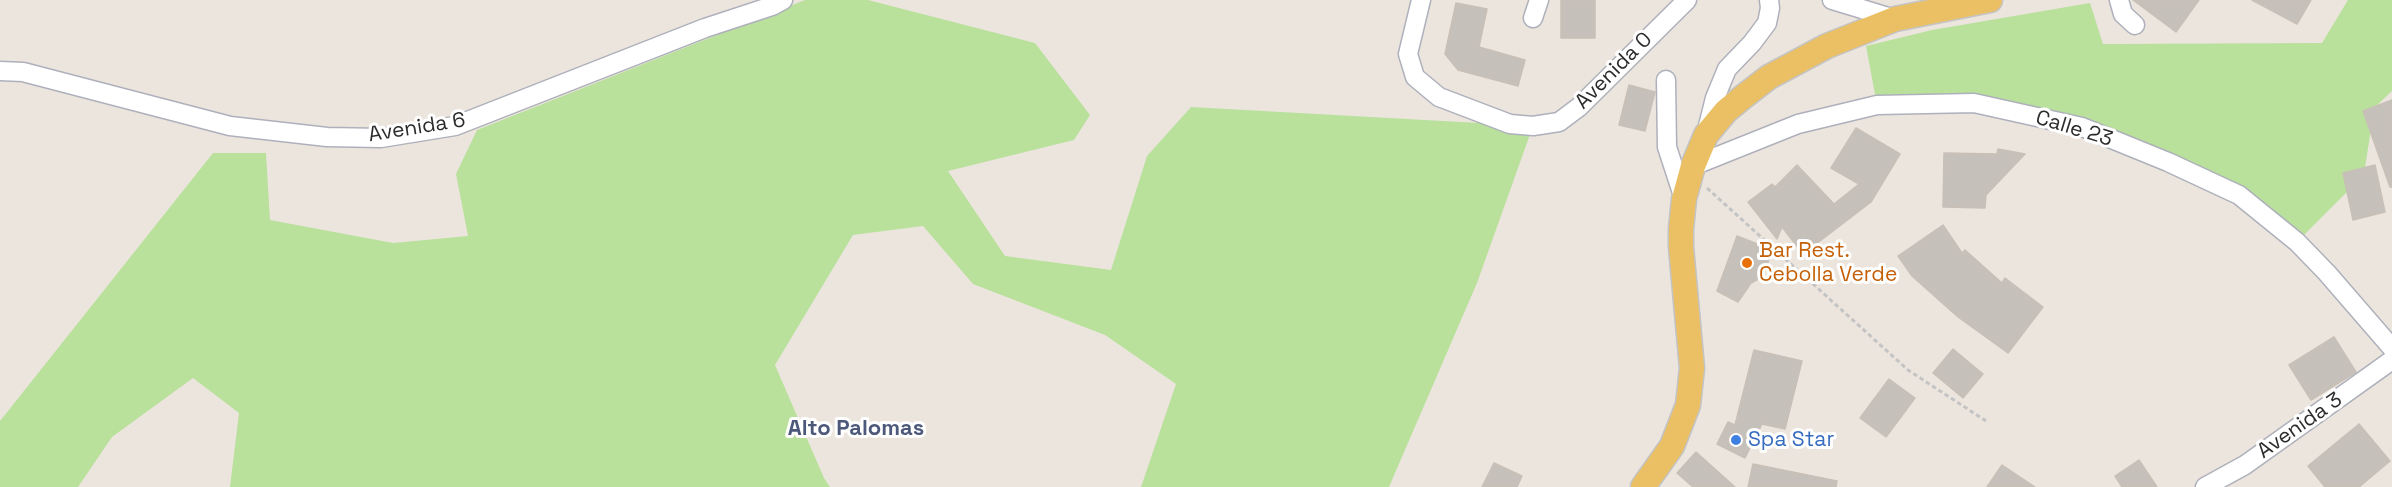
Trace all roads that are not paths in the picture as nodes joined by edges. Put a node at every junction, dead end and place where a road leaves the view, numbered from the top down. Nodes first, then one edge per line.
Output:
1 (783, 0) edge
2 (1421, 0) edge
3 (1539, 0) edge
4 (1687, 0) edge
5 (1769, 0) edge
6 (1832, 0) edge
7 (1990, 0) edge
8 (2119, 0) edge
9 (1533, 18) dead end
10 (1895, 19) junction
11 (2135, 25) dead end
12 (0, 70) edge
13 (1666, 80) dead end
14 (1706, 135) junction
15 (1692, 169) junction
16 (1684, 199) junction
17 (2392, 348) edge
18 (2392, 360) edge
19 (1643, 487) edge
20 (2205, 487) edge

1 - 12 street, Avenida 6
2 - 4 street, Avenida 0
3 - 9 street
5 - 14 street
6 - 10 street
7 - 10 main road
8 - 11 street
10 - 14 main road
13 - 16 street
14 - 15 main road
15 - 16 main road
15 - 17 street, Calle 23
16 - 19 main road
18 - 20 street, Avenida 3

